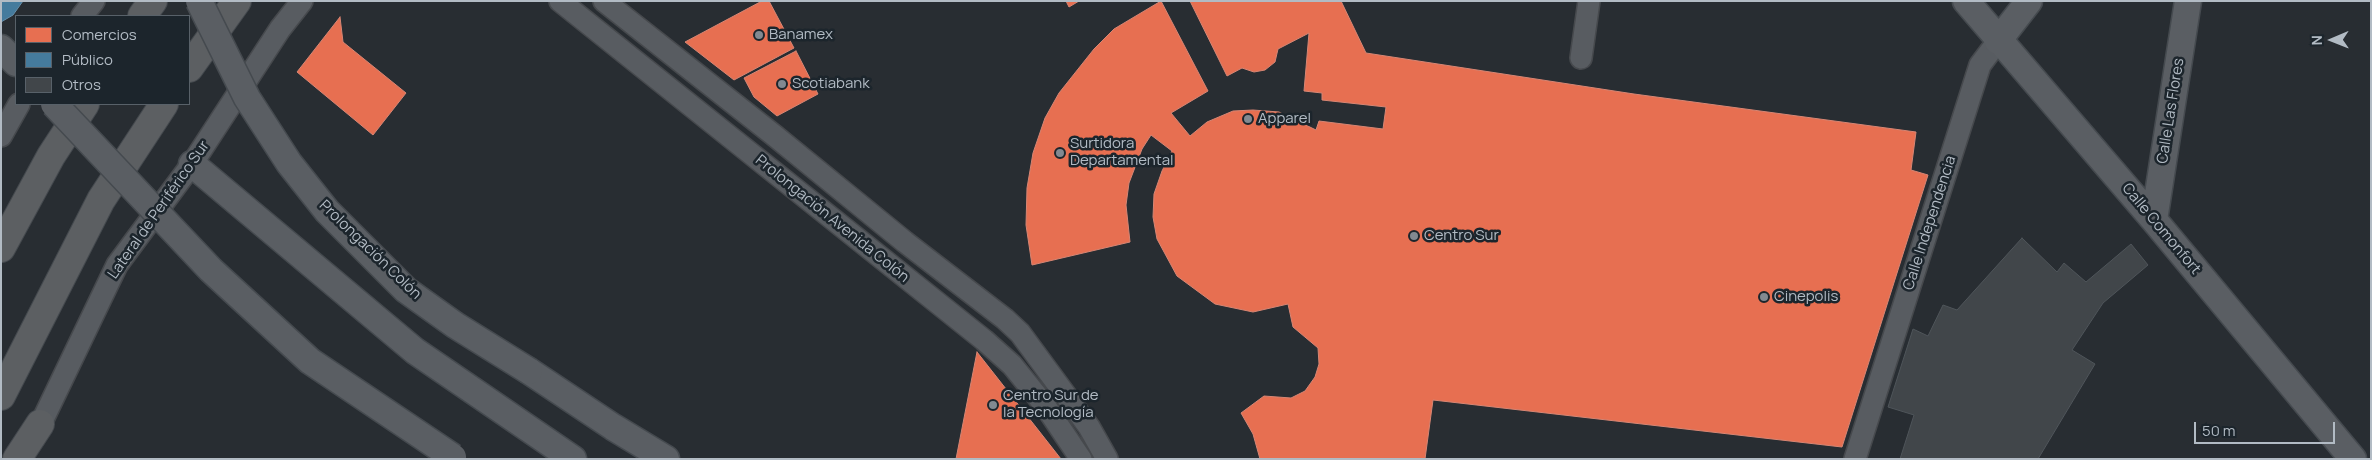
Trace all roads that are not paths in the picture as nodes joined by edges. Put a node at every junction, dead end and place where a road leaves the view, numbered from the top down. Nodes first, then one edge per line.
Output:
1 (94, 1) edge
2 (153, 1) edge
3 (199, 1) edge
4 (237, 1) edge
5 (302, 1) edge
6 (560, 1) edge
7 (604, 1) edge
8 (1589, 1) edge
9 (1966, 1) edge
10 (2029, 1) edge
11 (2188, 1) edge
12 (83, 15) edge
13 (143, 15) edge
14 (1998, 41) junction
15 (1, 48) edge
16 (1581, 58) dead end
17 (15, 62) edge
18 (190, 67) edge
19 (18, 105) edge
20 (55, 105) edge
21 (84, 105) edge
22 (163, 105) edge
23 (1, 136) edge
24 (192, 164) junction
25 (2154, 220) junction
26 (1, 248) edge
27 (1, 396) edge
28 (40, 424) junction
29 (455, 458) edge
30 (17, 459) edge
31 (26, 459) edge
32 (573, 459) edge
33 (666, 459) edge
34 (1081, 459) edge
35 (1107, 459) edge
36 (1855, 459) edge
37 (2353, 459) edge

1 - 12 street
2 - 13 highway
3 - 33 main road, Prolongación Colón, bridge
4 - 18 highway
5 - 24 street, Lateral de Periférico Sur
6 - 34 street, Prolongación Avenida Colón
7 - 35 street, Prolongación Avenida Colón
8 - 16 street
9 - 14 main road, Calle Comonfort
10 - 14 main road, Calle Independencia
11 - 25 main road, Calle Las Flores
14 - 25 main road, Calle Comonfort
14 - 36 street, Calle Independencia
15 - 17 main road
19 - 23 street
20 - 29 main road, bridge
21 - 26 highway
22 - 27 highway
24 - 28 street, Lateral de Periférico Sur
24 - 32 main road
25 - 37 main road, Calle Comonfort
28 - 30 highway
28 - 31 street, Lateral de Periférico Sur

